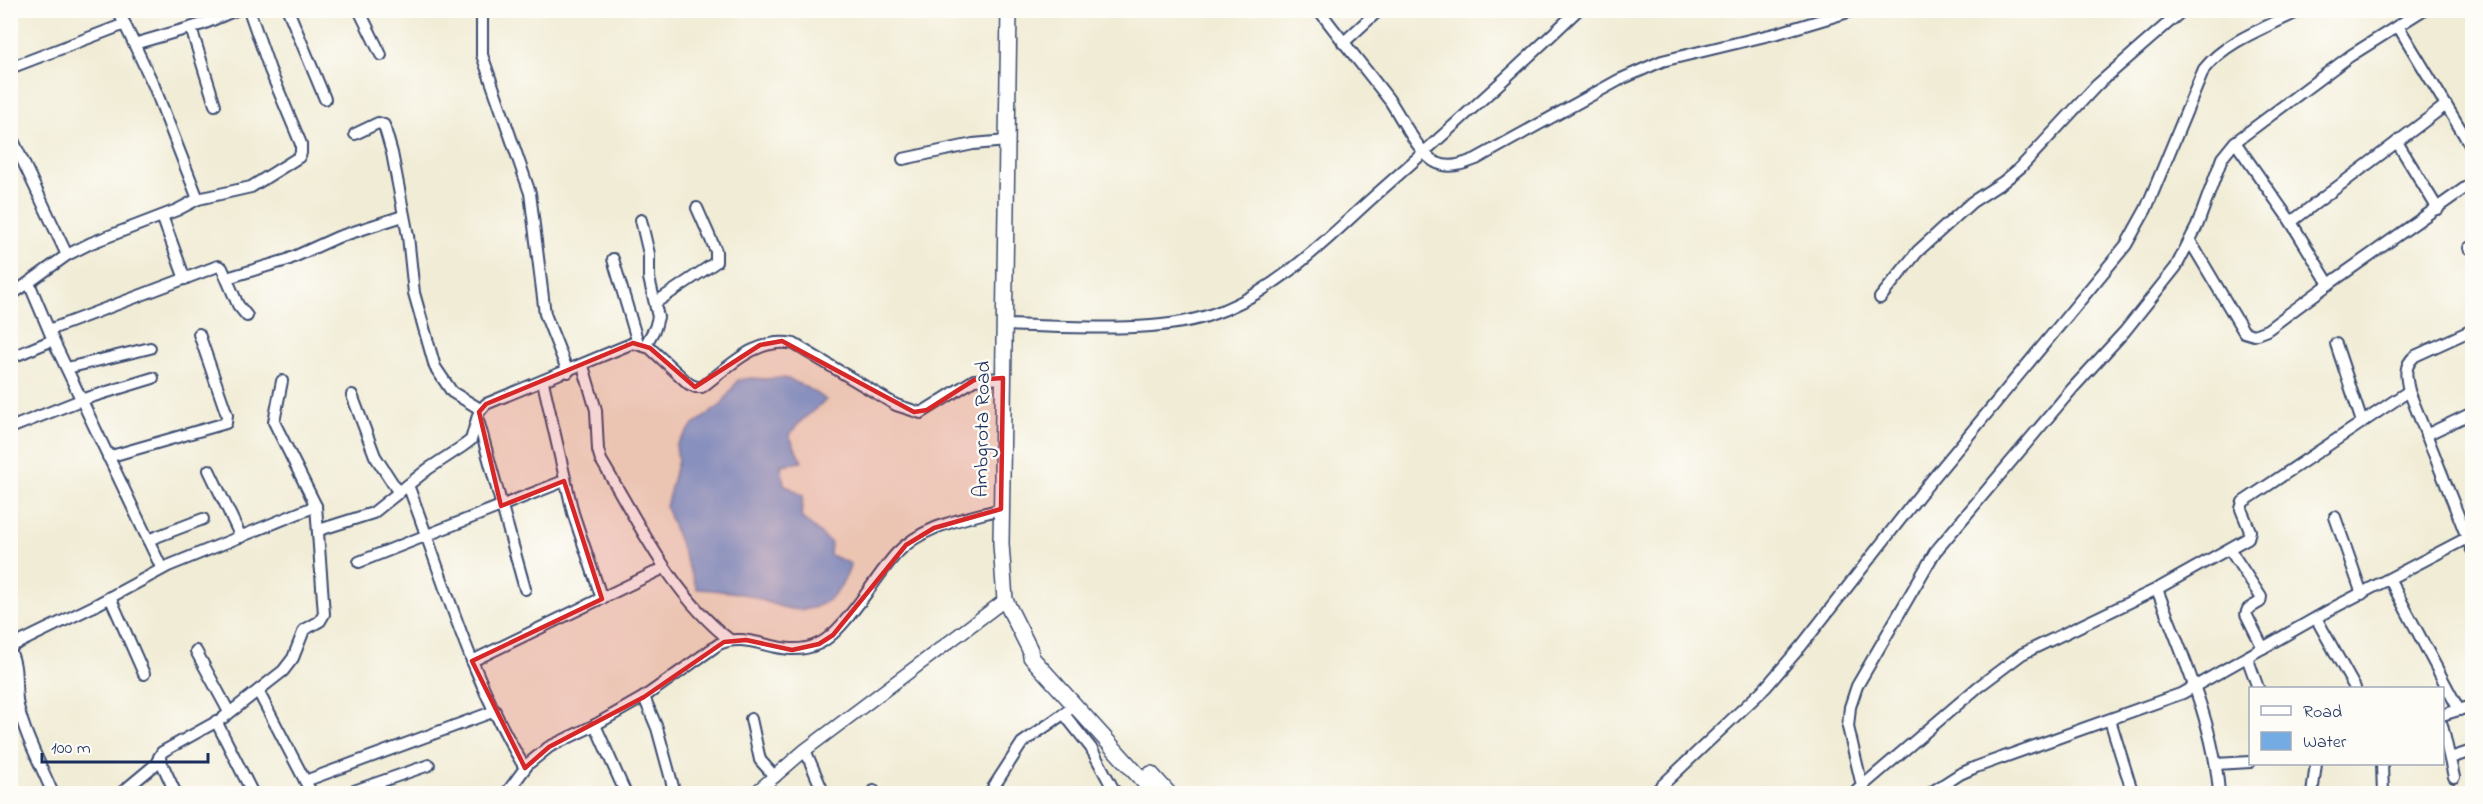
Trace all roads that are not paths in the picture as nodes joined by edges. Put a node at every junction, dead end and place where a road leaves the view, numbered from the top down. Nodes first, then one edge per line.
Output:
1 (118, 10) edge
2 (236, 10) edge
3 (249, 10) edge
4 (288, 10) edge
5 (359, 10) edge
6 (482, 10) edge
7 (1009, 10) edge
8 (1379, 10) edge
9 (1578, 10) edge
10 (1855, 10) edge
11 (2183, 10) edge
12 (2301, 10) edge
13 (2422, 10) edge
14 (1320, 11) edge
15 (224, 13) edge
16 (125, 24) junction
17 (2398, 26) junction
18 (191, 28) junction
19 (1343, 43) junction
20 (134, 44) junction
21 (381, 55) dead end
22 (10, 68) edge
23 (325, 99) dead end
24 (215, 105) dead end
25 (2446, 105) junction
26 (10, 134) edge
27 (355, 134) dead end
28 (1006, 141) junction
29 (2235, 142) junction
30 (2397, 142) junction
31 (2472, 148) edge
32 (1424, 153) junction
33 (903, 159) dead end
34 (2472, 183) edge
35 (198, 199) junction
36 (697, 208) dead end
37 (2438, 209) junction
38 (162, 216) junction
39 (403, 216) junction
40 (641, 220) dead end
41 (2290, 222) junction
42 (2190, 240) junction
43 (67, 255) junction
44 (613, 259) dead end
45 (227, 278) junction
46 (185, 279) junction
47 (29, 283) junction
48 (2329, 284) junction
49 (12, 292) edge
50 (1880, 298) dead end
51 (655, 303) junction
52 (247, 316) dead end
53 (1003, 325) junction
54 (2472, 330) edge
55 (199, 334) dead end
56 (51, 335) junction
57 (2336, 344) dead end
58 (641, 345) junction
59 (150, 348) dead end
60 (10, 358) edge
61 (583, 366) junction
62 (67, 368) junction
63 (568, 372) junction
64 (153, 378) dead end
65 (1003, 378) junction
66 (282, 381) dead end
67 (543, 382) junction
68 (2409, 391) junction
69 (352, 395) dead end
70 (81, 400) junction
71 (479, 413) junction
72 (2472, 413) edge
73 (2362, 422) junction
74 (10, 428) edge
75 (2426, 435) junction
76 (108, 457) junction
77 (209, 470) dead end
78 (564, 481) junction
79 (408, 485) junction
80 (399, 493) junction
81 (316, 506) junction
82 (501, 506) junction
83 (1001, 509) junction
84 (2335, 517) dead end
85 (203, 519) dead end
86 (319, 530) junction
87 (428, 536) junction
88 (242, 537) junction
89 (2467, 538) junction
90 (148, 540) junction
91 (2230, 550) junction
92 (2472, 550) edge
93 (359, 562) dead end
94 (664, 568) junction
95 (162, 569) junction
96 (2390, 580) junction
97 (525, 589) dead end
98 (2157, 589) junction
99 (2362, 594) junction
100 (110, 597) junction
101 (602, 599) junction
102 (1005, 600) junction
103 (2316, 618) junction
104 (730, 640) junction
105 (2263, 648) junction
106 (10, 649) edge
107 (1030, 650) junction
108 (196, 651) dead end
109 (2247, 657) junction
110 (472, 661) junction
111 (144, 674) dead end
112 (2194, 687) junction
113 (2258, 687) edge
114 (2354, 687) edge
115 (258, 691) junction
116 (644, 697) junction
117 (2472, 706) edge
118 (1070, 709) junction
119 (2459, 710) junction
120 (495, 711) junction
121 (229, 712) junction
122 (2444, 714) edge
123 (751, 718) dead end
124 (2110, 720) junction
125 (216, 721) junction
126 (595, 725) junction
127 (2444, 733) edge
128 (805, 750) junction
129 (2472, 751) edge
130 (159, 757) junction
131 (2450, 758) junction
132 (2249, 762) edge
133 (2216, 764) junction
134 (429, 765) dead end
135 (2316, 765) edge
136 (2382, 765) edge
137 (525, 768) junction
138 (2454, 777) dead end
139 (305, 781) junction
140 (772, 784) edge
141 (1859, 791) edge
142 (507, 793) edge
143 (1932, 793) edge
144 (53, 794) edge
145 (120, 794) edge
146 (176, 794) edge
147 (253, 794) edge
148 (312, 794) edge
149 (345, 794) edge
150 (626, 794) edge
151 (675, 794) edge
152 (754, 794) edge
153 (824, 794) edge
154 (989, 794) edge
155 (1116, 794) edge
156 (1155, 794) edge
157 (1169, 794) edge
158 (1653, 794) edge
159 (2133, 794) edge
160 (2219, 794) edge
161 (2312, 794) edge
162 (2383, 794) edge

1 - 16 street
2 - 15 street
3 - 35 street
4 - 23 street
5 - 21 street
6 - 63 street
7 - 28 main road, Ambgrota Road
8 - 19 street
9 - 32 street
10 - 32 street
11 - 50 street
12 - 158 street
13 - 17 street
14 - 19 street
15 - 18 street
16 - 20 street
16 - 22 street
17 - 25 street
17 - 29 street
18 - 20 street
18 - 24 street
19 - 32 street
20 - 35 street
25 - 30 street
25 - 31 street
26 - 43 street
27 - 39 street
28 - 33 street
28 - 53 main road, Ambgrota Road
29 - 41 street
29 - 42 street
30 - 37 street
30 - 41 street
32 - 53 street
34 - 37 street
35 - 38 street
36 - 51 street
37 - 48 street
38 - 43 street
38 - 46 street
39 - 45 street
39 - 71 street
40 - 51 street
41 - 48 street
42 - 48 street
42 - 141 street
43 - 47 street
44 - 58 street
45 - 46 street
45 - 52 street
46 - 56 street
47 - 49 street
47 - 56 street
51 - 58 street
53 - 65 main road, Ambgrota Road
54 - 68 street
55 - 76 street
56 - 60 street
56 - 62 street
57 - 73 street
58 - 61 street
58 - 65 street
59 - 62 street
61 - 63 street
61 - 94 street
62 - 70 street
63 - 67 street
64 - 70 street
65 - 83 main road, Ambgrota Road
66 - 81 street
67 - 71 street
67 - 78 street
68 - 73 street
68 - 75 street
69 - 80 street
70 - 74 street
70 - 76 street
71 - 79 street
71 - 82 street
72 - 75 street
73 - 91 street
75 - 89 street
76 - 90 street
77 - 88 street
78 - 82 street
78 - 101 street
79 - 80 street
79 - 87 street
80 - 86 street
81 - 86 street
81 - 88 street
82 - 87 street
82 - 97 street
83 - 102 main road, Ambgrota Road
83 - 104 street
84 - 99 street
85 - 90 street
86 - 115 street
87 - 93 street
87 - 110 street
88 - 95 street
89 - 92 street
89 - 96 street
90 - 95 street
91 - 98 street
91 - 105 street
94 - 101 street
94 - 104 street
95 - 100 street
96 - 99 street
96 - 119 street
98 - 112 street
98 - 141 street
99 - 103 street
100 - 106 street
100 - 111 street
101 - 110 street
102 - 107 main road, Ambgrota Road
102 - 128 street
103 - 105 street
103 - 114 street
104 - 116 street
105 - 109 street
106 - 144 street
107 - 118 main road, Ambgrota Road
107 - 157 main road
108 - 121 street
109 - 112 street
109 - 113 street
110 - 120 street
112 - 124 street
112 - 133 street
115 - 121 street
115 - 139 street
116 - 126 street
116 - 151 street
117 - 119 street
118 - 154 street
118 - 155 street
118 - 156 main road, Ambgrota Road
119 - 122 street
120 - 137 street
120 - 139 street
121 - 125 street
123 - 140 street
124 - 143 street
124 - 159 street
125 - 130 street
125 - 147 street
126 - 137 street
126 - 150 street
127 - 131 street
128 - 140 street
128 - 153 street
129 - 131 street
130 - 145 street
130 - 146 street
131 - 138 street
132 - 133 street
133 - 160 street
134 - 149 street
135 - 161 street
136 - 162 street
137 - 142 street
139 - 148 street
140 - 152 street

